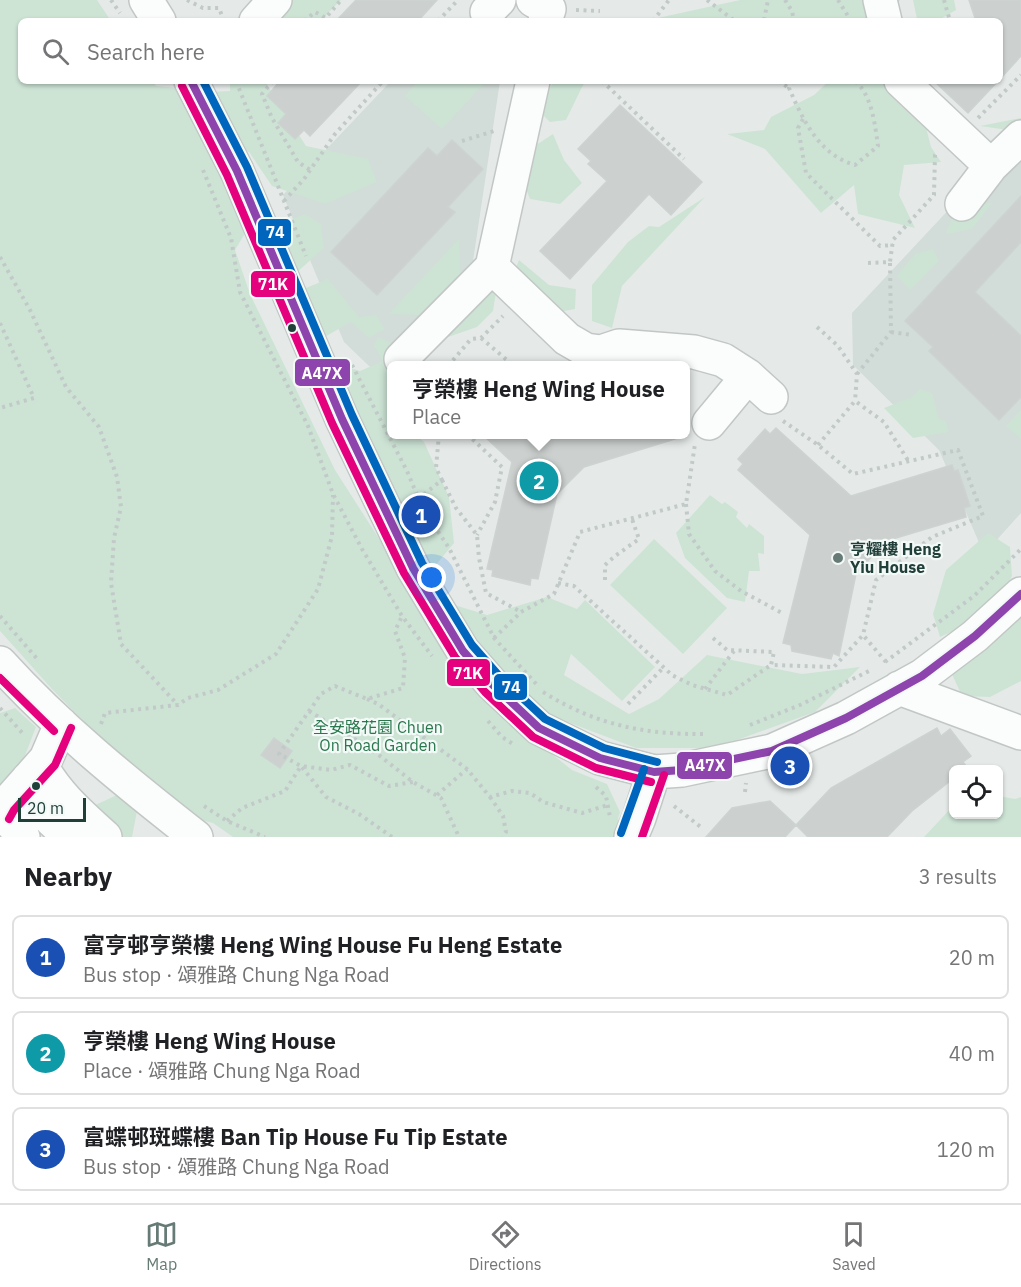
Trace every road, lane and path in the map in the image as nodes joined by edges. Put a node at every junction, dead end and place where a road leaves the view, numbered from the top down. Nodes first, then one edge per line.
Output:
1 (111, 0) edge
2 (146, 0) edge
3 (187, 0) edge
4 (275, 0) edge
5 (341, 0) edge
6 (458, 0) edge
7 (533, 0) edge
8 (669, 0) edge
9 (707, 0) edge
10 (768, 0) edge
11 (785, 0) edge
12 (838, 0) edge
13 (880, 0) edge
14 (945, 0) edge
15 (123, 18) edge
16 (157, 18) edge
17 (223, 18) edge
18 (259, 18) edge
19 (308, 18) edge
20 (323, 18) edge
21 (325, 18) edge
22 (441, 18) edge
23 (546, 18) edge
24 (655, 18) edge
25 (732, 18) edge
26 (764, 18) edge
27 (793, 18) edge
28 (849, 18) edge
29 (884, 18) edge
30 (949, 18) edge
31 (1021, 75) edge
32 (193, 84) edge
33 (238, 84) edge
34 (270, 84) edge
35 (381, 84) edge
36 (532, 84) edge
37 (605, 84) edge
38 (783, 84) edge
39 (791, 84) edge
40 (858, 84) edge
41 (904, 84) edge
42 (789, 88) junction
43 (804, 118) junction
44 (949, 128) junction
45 (501, 131) dead end
46 (1021, 137) edge
47 (462, 141) dead end
48 (684, 159) dead end
49 (991, 166) junction
50 (310, 170) junction
51 (284, 201) junction
52 (962, 204) dead end
53 (893, 245) junction
54 (0, 257) edge
55 (890, 262) junction
56 (308, 263) dead end
57 (868, 263) dead end
58 (492, 267) junction
59 (0, 323) edge
60 (817, 327) dead end
61 (891, 332) junction
62 (912, 335) dead end
63 (481, 338) dead end
64 (348, 357) dead end
65 (401, 359) dead end
66 (508, 361) edge
67 (857, 374) junction
68 (764, 396) junction
69 (855, 401) junction
70 (0, 408) edge
71 (387, 432) edge
72 (702, 432) joint
73 (390, 439) edge
74 (439, 439) edge
75 (472, 439) edge
76 (818, 445) junction
77 (909, 462) junction
78 (442, 480) junction
79 (333, 494) dead end
80 (418, 498) junction
81 (686, 504) junction
82 (632, 519) junction
83 (477, 535) junction
84 (1021, 549) edge
85 (605, 580) dead end
86 (558, 583) junction
87 (1021, 594) edge
88 (521, 612) junction
89 (784, 614) dead end
90 (0, 616) edge
91 (402, 616) dead end
92 (863, 635) junction
93 (494, 638) junction
94 (714, 638) dead end
95 (734, 650) junction
96 (40, 661) dead end
97 (0, 663) edge
98 (771, 665) junction
99 (936, 665) junction
100 (664, 667) junction
101 (893, 675) junction
102 (705, 688) junction
103 (367, 699) junction
104 (628, 704) dead end
105 (178, 705) junction
106 (0, 708) edge
107 (309, 711) junction
108 (980, 717) junction
109 (77, 722) junction
110 (747, 726) dead end
111 (25, 734) dead end
112 (713, 734) dead end
113 (1021, 734) edge
114 (301, 766) junction
115 (467, 768) junction
116 (654, 772) junction
117 (413, 782) junction
118 (592, 783) dead end
119 (18, 791) edge
120 (437, 795) junction
121 (489, 797) junction
122 (200, 802) dead end
123 (608, 806) junction
124 (674, 806) dead end
125 (227, 821) junction
126 (702, 828) dead end
127 (621, 830) edge
128 (22, 837) edge
129 (48, 837) edge
130 (70, 837) edge
131 (105, 837) edge
132 (196, 837) edge
133 (265, 837) edge
134 (392, 837) edge
135 (459, 837) edge
136 (503, 837) edge

1 - 15 path
2 - 16 street
3 - 17 path
4 - 18 street
5 - 21 path
6 - 22 path
7 - 23 street
8 - 24 path
9 - 25 path
10 - 26 path
11 - 27 path
12 - 28 path
13 - 29 street
14 - 30 path
19 - 20 path
31 - 44 path
32 - 116 street
33 - 51 path
34 - 50 path
35 - 50 path
36 - 58 street
37 - 48 path
38 - 42 path
39 - 42 path
40 - 43 path
41 - 44 street
42 - 43 path
43 - 53 path
44 - 49 street
44 - 53 path
45 - 47 path
46 - 49 street
49 - 52 street
50 - 51 path
51 - 56 path
53 - 55 path
54 - 105 path
55 - 57 path
55 - 61 path
58 - 65 street
58 - 68 street
59 - 70 path
60 - 67 path
61 - 62 path
61 - 67 path
63 - 66 path
64 - 71 path
67 - 69 path
68 - 72 street
68 - 76 path
69 - 76 path
69 - 77 path
72 - 81 path
73 - 80 path
74 - 78 path
75 - 83 path
76 - 77 path
77 - 92 path
78 - 80 path
78 - 83 path
79 - 105 path
80 - 93 path
81 - 82 path
81 - 89 path
82 - 85 path
82 - 86 path
83 - 88 path
84 - 101 path
86 - 88 path
86 - 100 path
87 - 99 street
88 - 93 path
90 - 96 path
91 - 103 path
92 - 98 path
92 - 101 path
93 - 112 path
94 - 95 path
95 - 98 path
95 - 102 path
97 - 109 street
98 - 102 path
99 - 101 street
99 - 108 street
100 - 102 path
100 - 104 path
101 - 108 street
101 - 110 path
101 - 116 street
103 - 107 path
103 - 115 path
105 - 109 path
106 - 111 path
107 - 114 path
107 - 117 path
108 - 113 street
109 - 119 street
109 - 132 street
114 - 117 path
114 - 125 path
114 - 134 path
115 - 120 path
115 - 121 path
116 - 127 street
117 - 120 path
118 - 123 path
119 - 128 street
119 - 129 street
119 - 130 street
119 - 131 street
120 - 135 path
121 - 123 path
121 - 136 path
122 - 125 path
123 - 127 path
124 - 126 path
125 - 133 path

